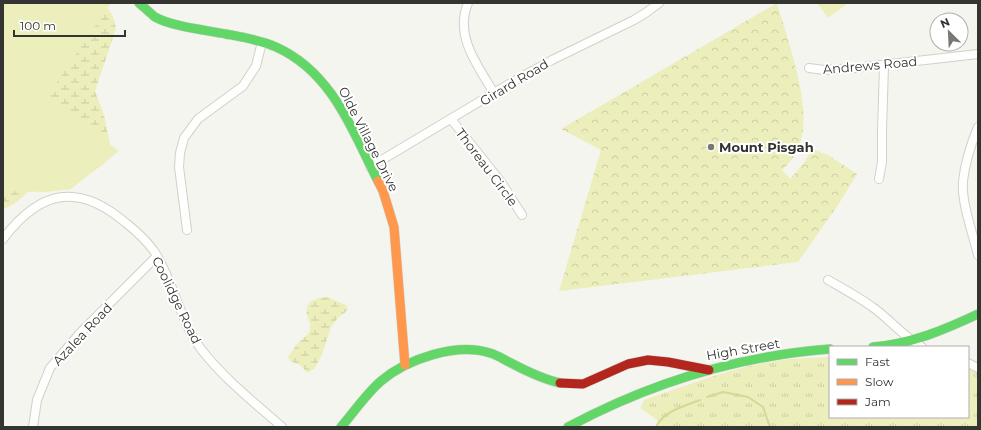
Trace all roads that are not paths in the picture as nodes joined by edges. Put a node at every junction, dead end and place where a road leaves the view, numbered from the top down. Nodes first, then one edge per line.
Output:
1 (139, 3) edge
2 (468, 3) edge
3 (659, 3) edge
4 (262, 42) junction
5 (978, 54) edge
6 (884, 65) junction
7 (809, 68) dead end
8 (494, 93) junction
9 (451, 119) junction
10 (978, 127) edge
11 (370, 167) junction
12 (879, 179) dead end
13 (522, 215) dead end
14 (188, 230) dead end
15 (3, 239) edge
16 (978, 254) edge
17 (157, 256) junction
18 (828, 280) dead end
19 (978, 314) edge
20 (912, 342) junction
21 (886, 346) edge
22 (920, 346) edge
23 (829, 349) edge
24 (969, 364) edge
25 (406, 365) junction
26 (978, 368) edge
27 (709, 370) junction
28 (33, 427) edge
29 (282, 427) edge
30 (341, 427) edge
31 (568, 427) edge

1 - 4 street, Olde Village Drive
2 - 8 street
3 - 8 street, Girard Road
4 - 11 street, Olde Village Drive
4 - 14 street
5 - 6 street, Andrews Road
6 - 7 street, Andrews Road
6 - 12 street
8 - 9 street, Girard Road
9 - 11 street, Girard Road
9 - 13 street, Thoreau Circle
10 - 16 street
11 - 25 street, Olde Village Drive
15 - 17 street, Coolidge Road
17 - 28 street, Azalea Road
17 - 29 street, Coolidge Road
18 - 20 street
19 - 20 street
20 - 21 street
20 - 22 street
23 - 27 street, High Street
24 - 26 street
25 - 27 street, High Street
25 - 30 street, High Street
27 - 31 street

